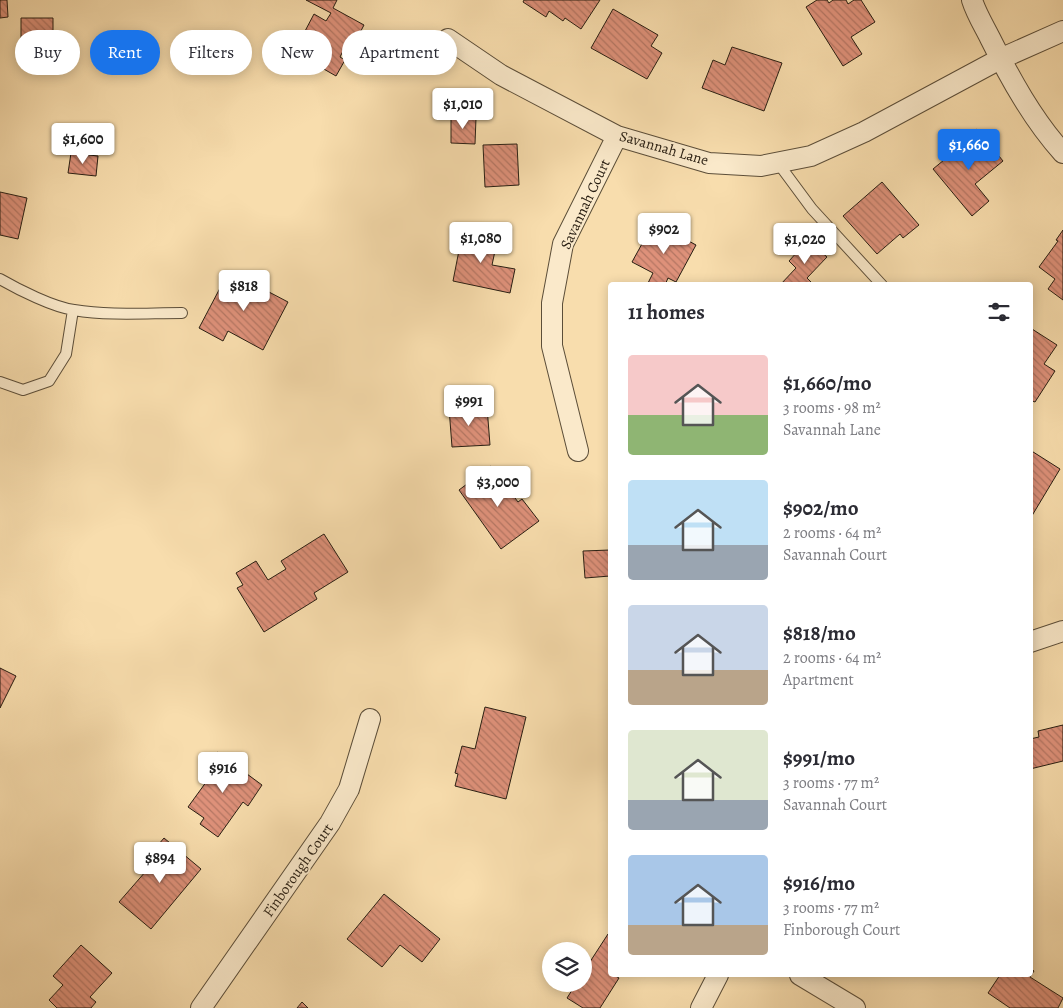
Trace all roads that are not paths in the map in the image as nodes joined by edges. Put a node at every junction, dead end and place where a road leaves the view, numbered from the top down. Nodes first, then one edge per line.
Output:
1 (972, 0) edge
2 (1063, 31) edge
3 (457, 45) edge
4 (1000, 59) junction
5 (617, 136) junction
6 (1063, 153) edge
7 (778, 163) junction
8 (0, 279) edge
9 (879, 282) edge
10 (73, 310) junction
11 (182, 312) dead end
12 (0, 382) edge
13 (578, 450) dead end
14 (1063, 630) edge
15 (1033, 641) edge
16 (370, 719) dead end
17 (717, 977) edge
18 (803, 977) edge
19 (201, 1008) edge
20 (701, 1008) edge
21 (855, 1008) edge

1 - 4 street
2 - 4 street, Savannah Lane
3 - 5 street, Savannah Lane
4 - 6 street
4 - 7 street, Savannah Lane
5 - 7 street, Savannah Lane
5 - 13 street, Savannah Court
7 - 9 lane
8 - 10 lane
10 - 11 lane
10 - 12 lane
14 - 15 street
16 - 19 street, Finborough Court
17 - 20 street
18 - 21 street

